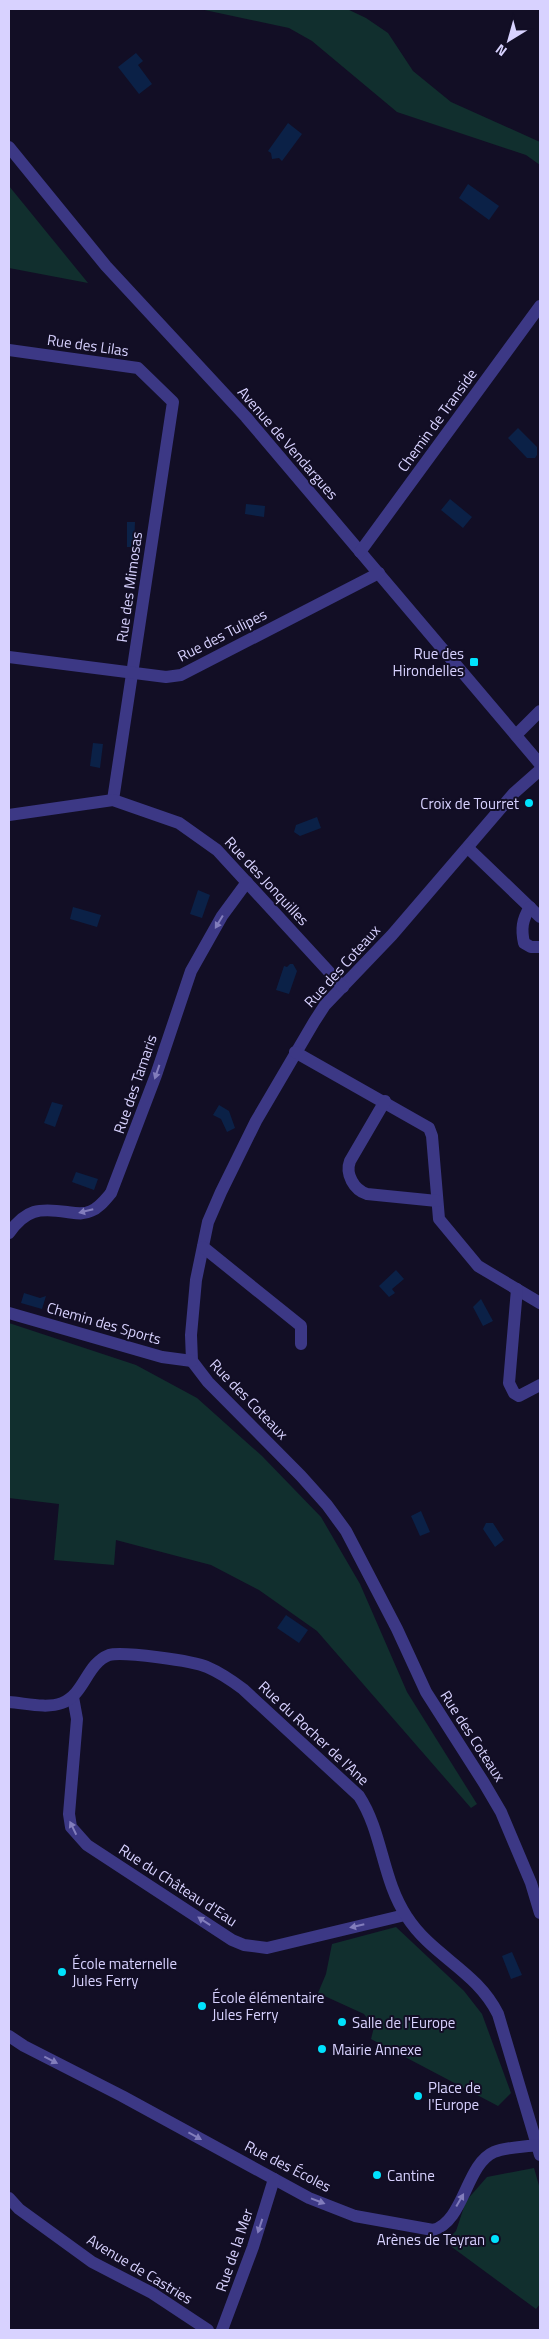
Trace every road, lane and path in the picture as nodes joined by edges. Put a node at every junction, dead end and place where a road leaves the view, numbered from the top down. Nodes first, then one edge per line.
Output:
1 (9, 147) edge
2 (540, 306) edge
3 (9, 350) edge
4 (156, 385) joint
5 (360, 552) junction
6 (379, 573) junction
7 (9, 657) edge
8 (133, 673) junction
9 (540, 711) edge
10 (516, 735) junction
11 (540, 764) edge
12 (540, 770) edge
13 (113, 800) junction
14 (9, 815) edge
15 (468, 848) junction
16 (247, 882) junction
17 (530, 907) junction
18 (540, 917) edge
19 (540, 947) edge
20 (343, 987) junction
21 (295, 1052) junction
22 (385, 1101) junction
23 (437, 1202) junction
24 (9, 1234) edge
25 (203, 1247) junction
26 (516, 1289) junction
27 (540, 1303) edge
28 (9, 1313) edge
29 (301, 1344) dead end
30 (192, 1361) junction
31 (540, 1385) edge
32 (72, 1697) junction
33 (9, 1702) edge
34 (540, 1913) edge
35 (405, 1915) junction
36 (9, 2036) edge
37 (538, 2150) edge
38 (274, 2179) junction
39 (9, 2198) edge
40 (208, 2330) edge
41 (222, 2330) edge

1 - 5 street, Avenue de Vendargues
2 - 5 street, Chemin de Transide
3 - 4 street, Rue des Lilas
4 - 8 street, Rue des Mimosas
5 - 6 street, Avenue de Vendargues
6 - 8 street, Rue des Tulipes
6 - 10 street, Avenue de Vendargues
7 - 8 street, Rue des Tulipes
8 - 13 street, Rue des Mimosas
9 - 10 street
10 - 11 street, Avenue de Vendargues
12 - 15 street, Rue des Coteaux
13 - 14 street, Rue des Jonquilles
13 - 16 street, Rue des Jonquilles
15 - 17 street
15 - 20 street, Rue des Coteaux
16 - 20 street, Rue des Jonquilles
16 -> 24 street, Rue des Tamaris
17 - 18 street
17 - 19 street
20 - 21 street, Rue des Coteaux
21 - 22 street
21 - 25 street, Rue des Coteaux
22 - 23 street
22 - 23 street
23 - 26 street
25 - 29 street
25 - 30 street, Rue des Coteaux
26 - 27 street
26 - 31 street
28 - 30 street, Chemin des Sports
30 - 34 street, Rue des Coteaux
32 - 33 street
32 - 35 street, Rue du Rocher de l'Ane
35 -> 32 street, Rue du Château d'Eau
35 - 37 street, Rue du Rocher de l'Ane
36 -> 38 street, Rue des Écoles
38 -> 37 street, Rue des Écoles
38 -> 41 street, Rue de la Mer
39 - 40 street, Avenue de Castries

